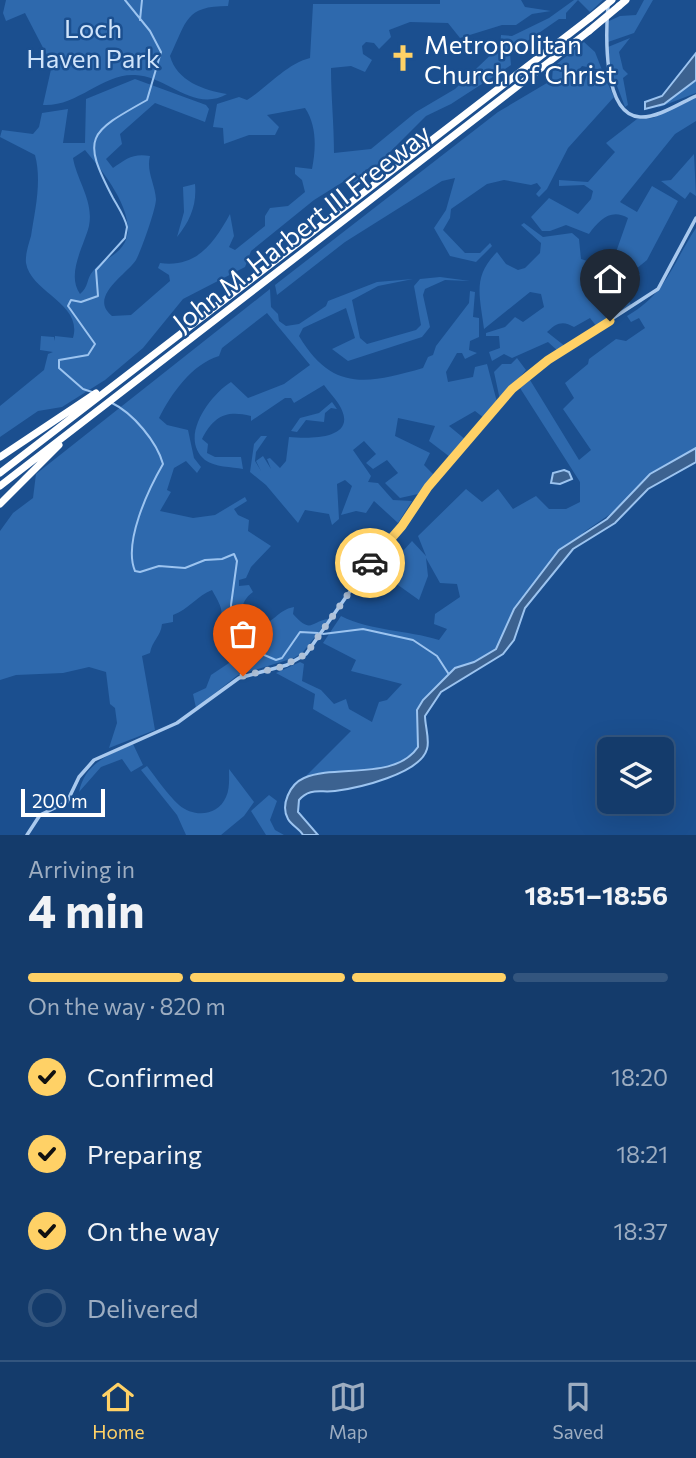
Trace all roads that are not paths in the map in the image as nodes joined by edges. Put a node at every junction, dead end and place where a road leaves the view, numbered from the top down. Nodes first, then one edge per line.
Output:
1 (610, 0) edge
2 (626, 0) edge
3 (696, 96) edge
4 (696, 218) edge
5 (88, 402) junction
6 (97, 410) junction
7 (0, 456) edge
8 (0, 473) edge
9 (0, 486) edge
10 (0, 504) edge
11 (27, 835) edge

1 - 3 street
1 - 5 highway, John M. Harbert III Freeway, bridge
2 - 6 highway, John M. Harbert III Freeway, bridge
4 - 11 street
5 - 7 highway
5 - 8 highway
6 - 9 highway, John M. Harbert III Freeway
6 - 10 highway

